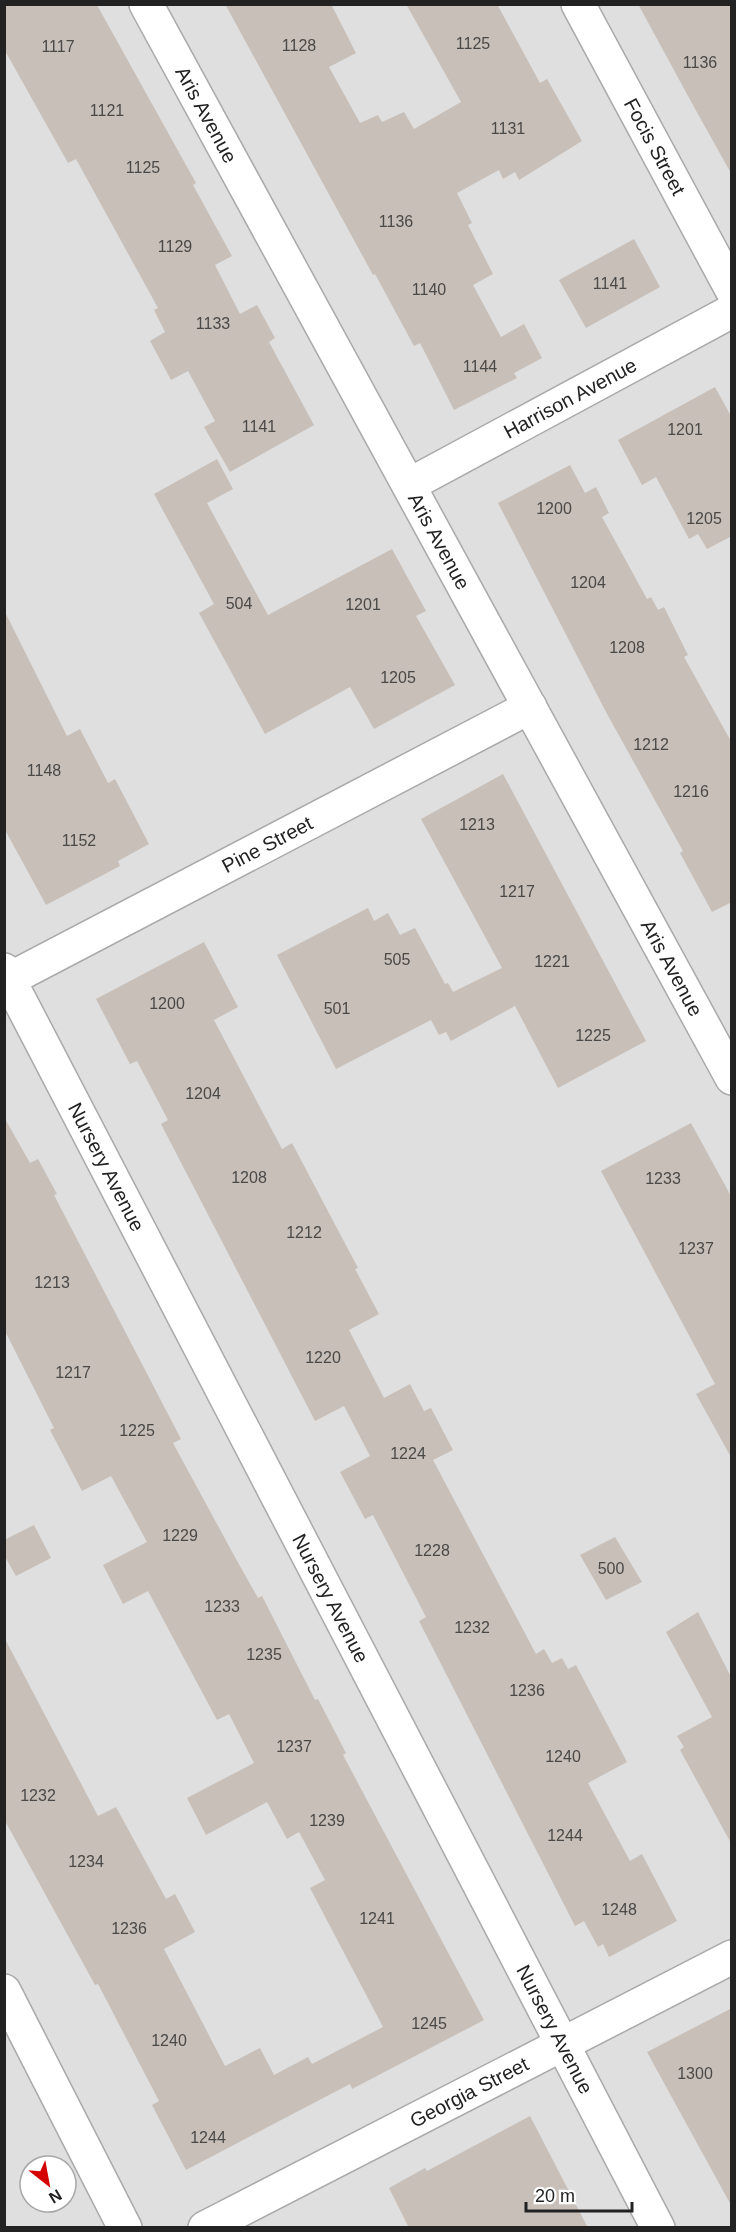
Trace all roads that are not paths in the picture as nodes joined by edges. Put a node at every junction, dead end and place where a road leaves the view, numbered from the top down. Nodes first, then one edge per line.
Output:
1 (146, 4) edge
2 (578, 4) edge
3 (732, 290) edge
4 (732, 311) edge
5 (409, 485) junction
6 (530, 707) junction
7 (6, 977) edge
8 (732, 1078) edge
9 (732, 1957) edge
10 (4, 1991) edge
11 (563, 2045) junction
12 (125, 2228) edge
13 (205, 2228) edge
14 (658, 2228) edge

1 - 5 street, Aris Avenue
2 - 3 street, Focis Street
4 - 5 street, Harrison Avenue
5 - 6 street, Aris Avenue
6 - 7 street, Pine Street
6 - 8 street, Aris Avenue
7 - 11 street, Nursery Avenue
9 - 11 street, Georgia Street
10 - 12 street
11 - 13 street, Georgia Street
11 - 14 street, Nursery Avenue

